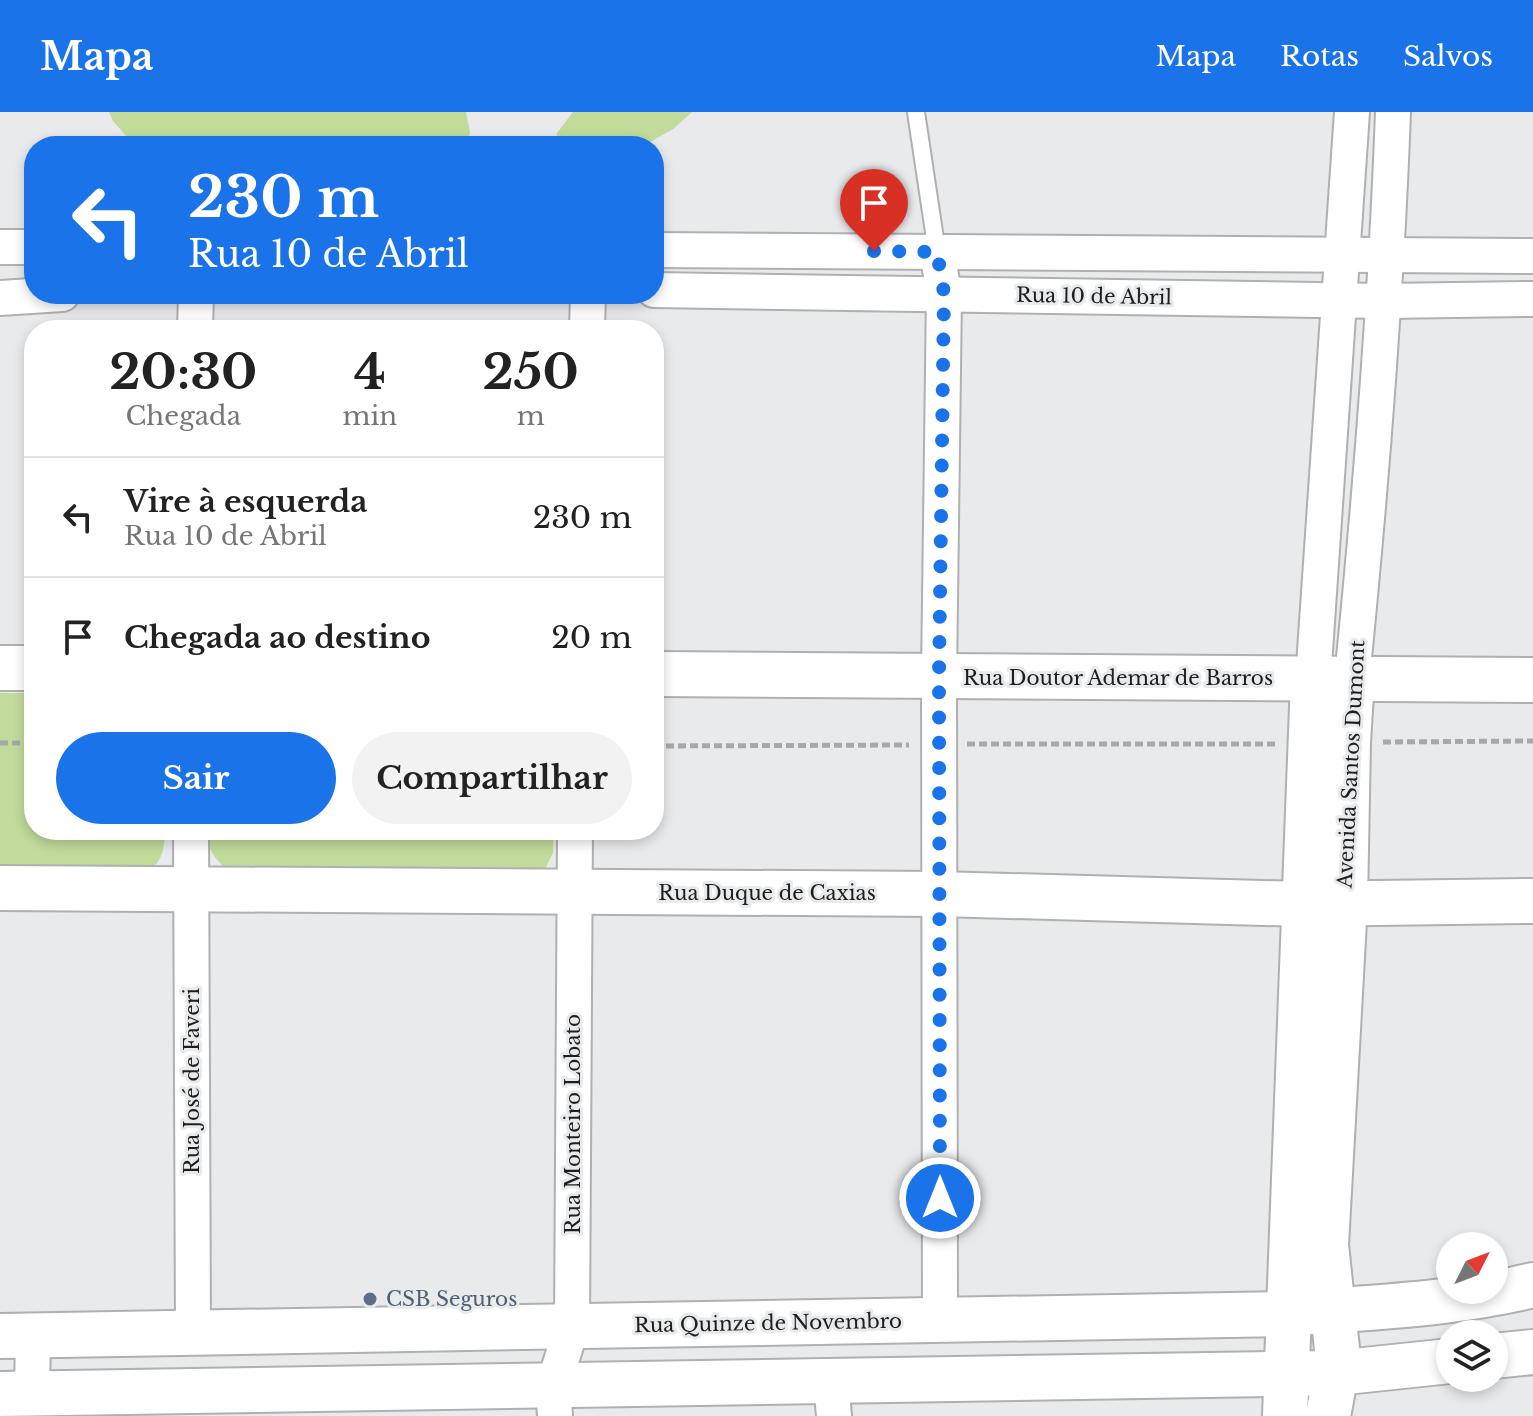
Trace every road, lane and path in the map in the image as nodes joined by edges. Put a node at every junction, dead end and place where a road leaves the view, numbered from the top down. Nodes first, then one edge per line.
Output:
1 (916, 112) edge
2 (1352, 112) edge
3 (1393, 112) edge
4 (0, 247) edge
5 (24, 247) edge
6 (664, 250) edge
7 (937, 252) junction
8 (1344, 254) junction
9 (1387, 256) junction
10 (1533, 256) edge
11 (664, 290) edge
12 (944, 293) junction
13 (24, 296) edge
14 (0, 298) edge
15 (1533, 299) edge
16 (1341, 300) junction
17 (1384, 301) junction
18 (1326, 494) junction
19 (1370, 495) junction
20 (0, 668) edge
21 (24, 668) edge
22 (664, 674) edge
23 (939, 677) junction
24 (1333, 679) junction
25 (1533, 680) edge
26 (1533, 741) edge
27 (0, 743) edge
28 (24, 743) edge
29 (1329, 743) junction
30 (939, 744) junction
31 (664, 746) edge
32 (191, 840) edge
33 (575, 840) edge
34 (0, 888) edge
35 (192, 889) junction
36 (575, 892) junction
37 (939, 894) junction
38 (1533, 901) edge
39 (1324, 903) junction
40 (1313, 1143) junction
41 (1533, 1285) edge
42 (1333, 1310) junction
43 (1288, 1314) junction
44 (940, 1320) junction
45 (572, 1326) junction
46 (193, 1333) junction
47 (17, 1336) edge
48 (1533, 1352) edge
49 (1508, 1355) edge
50 (1436, 1362) edge
51 (1286, 1373) junction
52 (1336, 1373) junction
53 (16, 1394) edge
54 (832, 1399) edge
55 (554, 1402) edge
56 (285, 1403) edge
57 (1285, 1416) edge
58 (1328, 1416) edge

1 - 7 lane
2 - 8 street, Avenida Santos Dumont
3 - 9 street, Avenida Santos Dumont
4 - 5 street
6 - 7 street
7 - 8 street
7 - 12 street
8 - 9 street
8 - 16 street, Avenida Santos Dumont
9 - 10 street
9 - 17 street, Avenida Santos Dumont
11 - 12 street, Rua 10 de Abril
12 - 16 street, Rua 10 de Abril
12 - 23 street
13 - 14 street
15 - 17 street, Rua 10 de Abril
16 - 17 street, Rua 10 de Abril
16 - 18 street, Avenida Santos Dumont
17 - 19 street, Avenida Santos Dumont
18 - 19 street
18 - 24 street, Avenida Santos Dumont
19 - 24 street, Avenida Santos Dumont
20 - 21 street
22 - 23 street, Rua Doutor Ademar de Barros
23 - 24 street, Rua Doutor Ademar de Barros
23 - 30 street
24 - 25 street, Rua Doutor Ademar de Barros
24 - 29 street, Avenida Santos Dumont
26 - 29 path
27 - 28 path
29 - 30 path
29 - 39 street, Avenida Santos Dumont
30 - 31 path
30 - 37 street
32 - 35 street, Rua José de Faveri
33 - 36 street, Rua Monteiro Lobato
34 - 35 street, Rua Duque de Caxias
35 - 36 street, Rua Duque de Caxias
35 - 46 street, Rua José de Faveri
36 - 37 street, Rua Duque de Caxias
36 - 45 street, Rua Monteiro Lobato
37 - 39 street, Rua Duque de Caxias
37 - 44 street
38 - 39 street, Rua Duque de Caxias
39 - 40 street, Avenida Santos Dumont
40 - 42 street, Avenida Santos Dumont
40 - 43 street, Avenida Santos Dumont
41 - 42 street, Rua Quinze de Novembro
42 - 43 street, Rua Quinze de Novembro
42 - 52 street, Avenida Santos Dumont
43 - 44 street, Rua Quinze de Novembro
43 - 51 street, Avenida Santos Dumont
44 - 45 street, Rua Quinze de Novembro
45 - 46 street, Rua Quinze de Novembro
45 - 55 street, Rua Monteiro Lobato
46 - 47 street, Rua Quinze de Novembro
47 - 53 street
48 - 49 street
50 - 52 street
51 - 52 street
51 - 54 street
51 - 57 street, Avenida Santos Dumont
52 - 58 street, Avenida Santos Dumont
53 - 56 street
54 - 55 street
55 - 56 street

